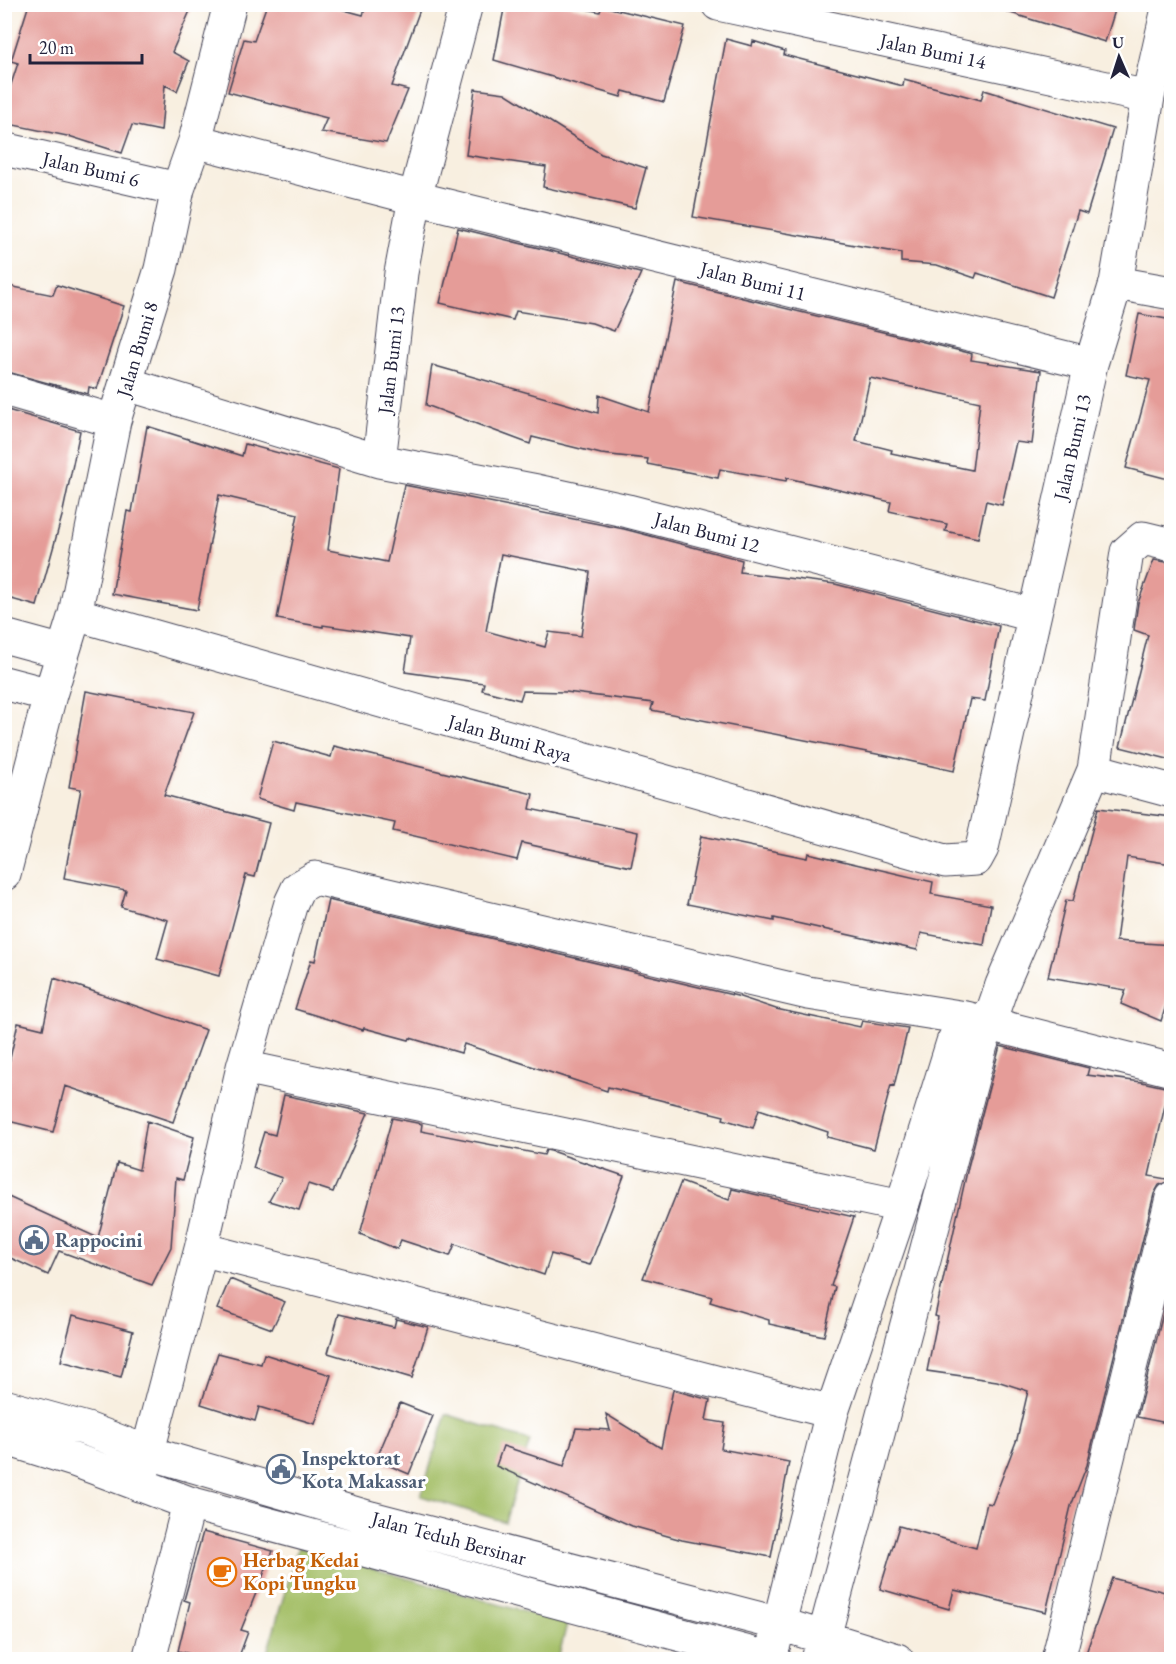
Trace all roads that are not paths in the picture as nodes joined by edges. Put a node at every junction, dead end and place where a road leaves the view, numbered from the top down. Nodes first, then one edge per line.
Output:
1 (230, 4) edge
2 (466, 4) edge
3 (718, 4) edge
4 (1169, 4) edge
5 (1148, 97) junction
6 (195, 141) junction
7 (4, 149) edge
8 (178, 189) junction
9 (415, 198) junction
10 (1116, 283) junction
11 (1172, 293) edge
12 (1091, 364) junction
13 (127, 384) junction
14 (4, 389) edge
15 (114, 422) junction
16 (379, 461) junction
17 (1172, 545) edge
18 (75, 614) junction
19 (1033, 615) junction
20 (4, 636) edge
21 (63, 652) junction
22 (4, 683) edge
23 (50, 695) junction
24 (1094, 770) junction
25 (1172, 791) edge
26 (945, 861) joint
27 (4, 874) edge
28 (977, 1021) junction
29 (243, 1067) junction
30 (1172, 1070) edge
31 (1172, 1198) edge
32 (903, 1206) junction
33 (201, 1249) junction
34 (4, 1406) edge
35 (832, 1412) junction
36 (4, 1438) edge
37 (149, 1453) junction
38 (139, 1485) junction
39 (189, 1503) junction
40 (780, 1624) junction
41 (820, 1648) edge
42 (148, 1659) edge
43 (771, 1659) edge
44 (897, 1659) edge
45 (1058, 1659) edge

1 - 6 street, Jalan Bumi 8
2 - 9 street, Jalan Bumi 13
3 - 5 street, Jalan Bumi 14
4 - 5 street, Jalan Bumi 13
5 - 10 street, Jalan Bumi 13
6 - 8 street, Jalan Bumi 8
6 - 9 street, Jalan Bumi 11
7 - 8 street, Jalan Bumi 6
8 - 13 street, Jalan Bumi 8
9 - 12 street, Jalan Bumi 11
9 - 16 street, Jalan Bumi 13
10 - 11 street
10 - 12 street, Jalan Bumi 13
12 - 19 street, Jalan Bumi 13
13 - 15 street, Jalan Bumi 8
13 - 16 street
14 - 15 street
15 - 18 street, Jalan Bumi 8
16 - 19 street, Jalan Bumi 12
17 - 24 street
18 - 21 street, Jalan Bumi 8
18 - 26 street, Jalan Bumi Raya
19 - 26 street, Jalan Bumi 13
20 - 21 street
21 - 23 street, Jalan Bumi 8
22 - 23 street
23 - 27 street, Jalan Bumi 8
24 - 25 street
24 - 28 street
28 - 29 street
28 - 30 street
28 - 32 street
28 - 41 street
29 - 32 street
29 - 33 street
31 - 45 street
32 - 35 street
33 - 35 street
33 - 37 street
34 - 37 street, Jalan Teduh Bersinar
35 - 40 street
36 - 38 street, Jalan Teduh Bersinar
37 - 38 street
37 - 40 street, Jalan Teduh Bersinar
38 - 39 street, Jalan Teduh Bersinar
39 - 42 street
39 - 43 street, Jalan Teduh Bersinar
40 - 41 street, Jalan Teduh Bersinar
40 - 43 street
41 - 44 street, Jalan Teduh Bersinar

